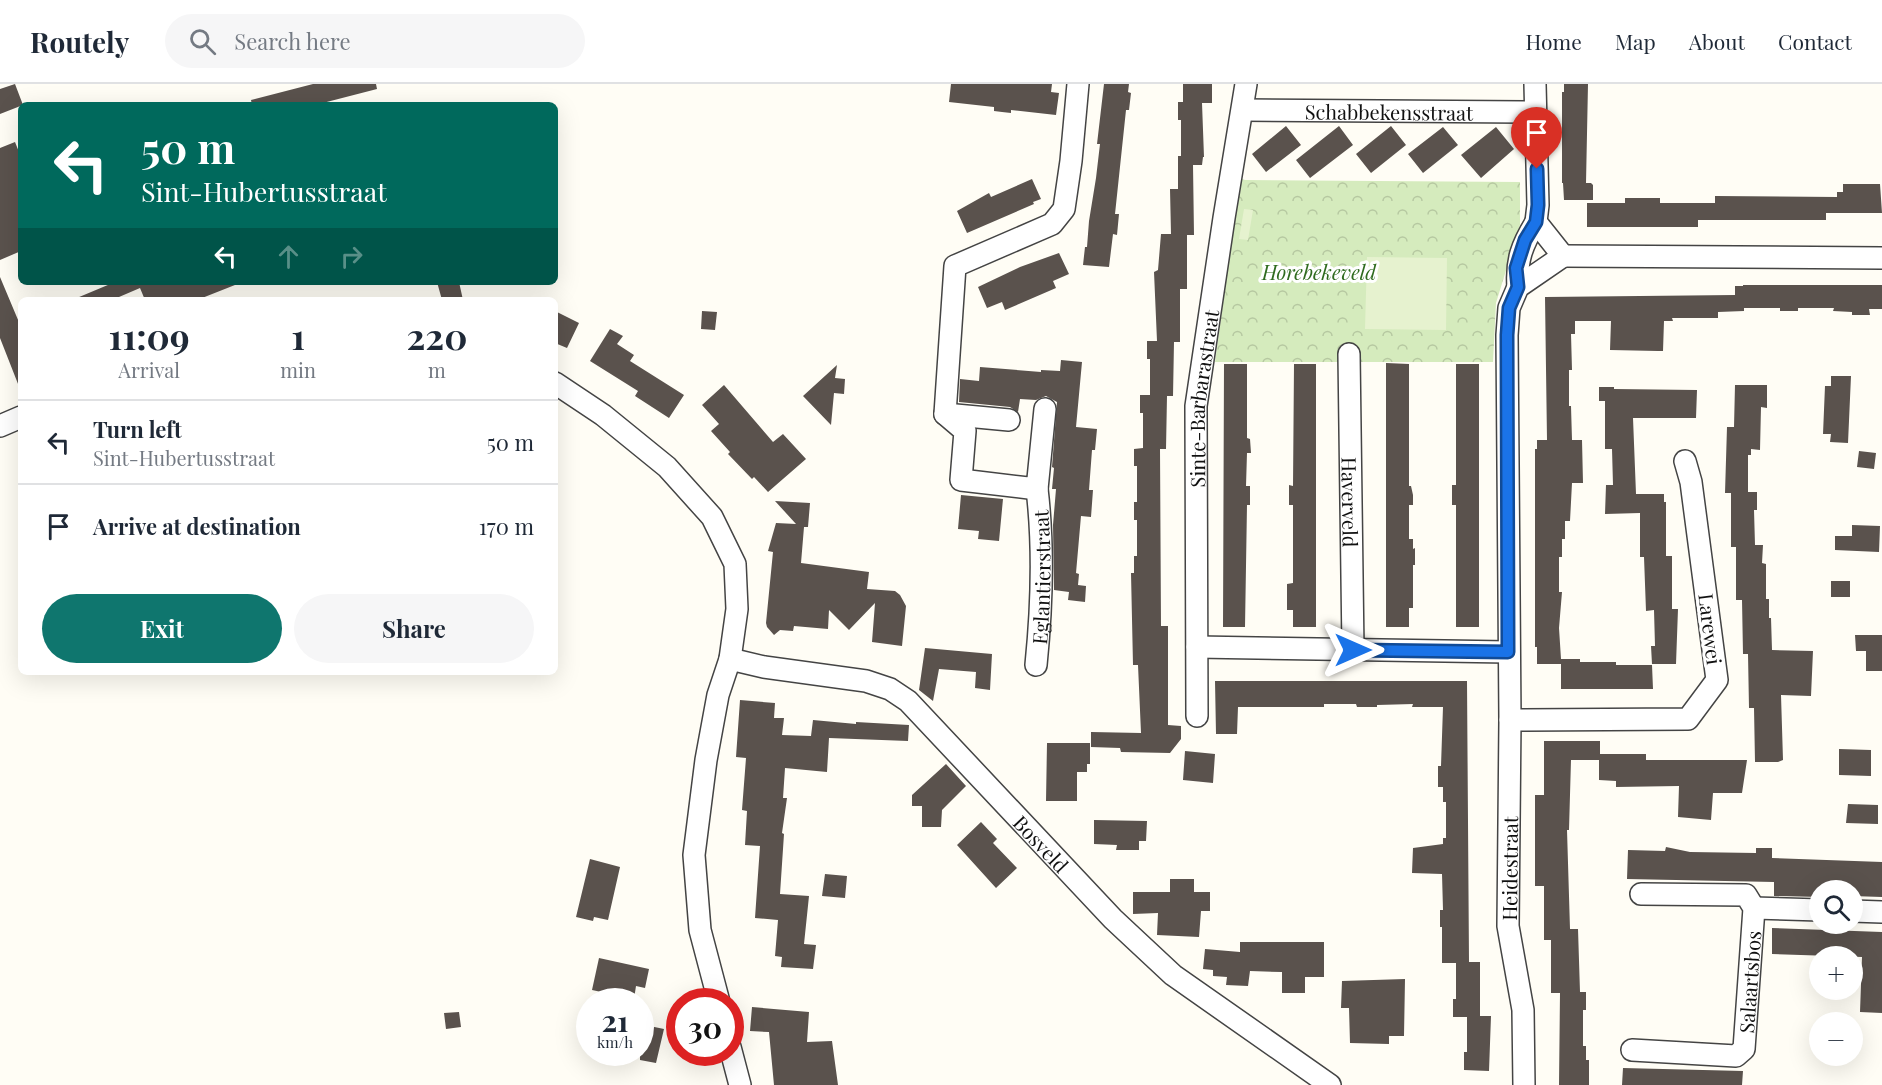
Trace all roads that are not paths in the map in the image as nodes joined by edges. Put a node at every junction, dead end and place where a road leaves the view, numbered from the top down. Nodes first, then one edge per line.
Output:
1 (1078, 84) edge
2 (1246, 84) edge
3 (1534, 84) edge
4 (1243, 110) junction
5 (1535, 111) junction
6 (1536, 222) junction
7 (1563, 256) junction
8 (1882, 258) edge
9 (1518, 287) junction
10 (1349, 354) dead end
11 (558, 384) edge
12 (1045, 409) dead end
13 (945, 414) junction
14 (18, 418) edge
15 (1009, 420) dead end
16 (0, 426) edge
17 (1685, 461) dead end
18 (1037, 489) junction
19 (1197, 647) junction
20 (1353, 650) junction
21 (1508, 652) junction
22 (730, 659) junction
23 (1036, 665) dead end
24 (1197, 716) dead end
25 (1510, 720) junction
26 (1641, 894) dead end
27 (1754, 908) junction
28 (1809, 910) edge
29 (1863, 911) edge
30 (1882, 912) edge
31 (715, 988) edge
32 (1632, 1050) dead end
33 (735, 1066) edge
34 (740, 1085) edge
35 (1330, 1085) edge
36 (1524, 1085) edge

1 - 13 street
2 - 4 street, Sinte-Barbarastraat
3 - 5 street
4 - 5 street, Schabbekensstraat
4 - 19 street, Sinte-Barbarastraat
5 - 6 street
6 - 7 street
6 - 9 street, Heidestraat
7 - 8 street
7 - 9 street
9 - 21 street, Heidestraat
10 - 20 street, Haverveld
11 - 22 street
12 - 18 street, Eglantierstraat
13 - 15 street
13 - 18 street, Eglantierstraat
14 - 16 street
17 - 25 street, Larewei
18 - 23 street, Eglantierstraat
19 - 20 street
19 - 24 street, Sinte-Barbarastraat
20 - 21 street
21 - 25 street, Heidestraat
22 - 31 street
22 - 35 street, Bosveld
25 - 36 street, Heidestraat
26 - 27 street, Salaartsbos
27 - 28 street, Salaartsbos
27 - 32 street, Salaartsbos
29 - 30 street
33 - 34 street

